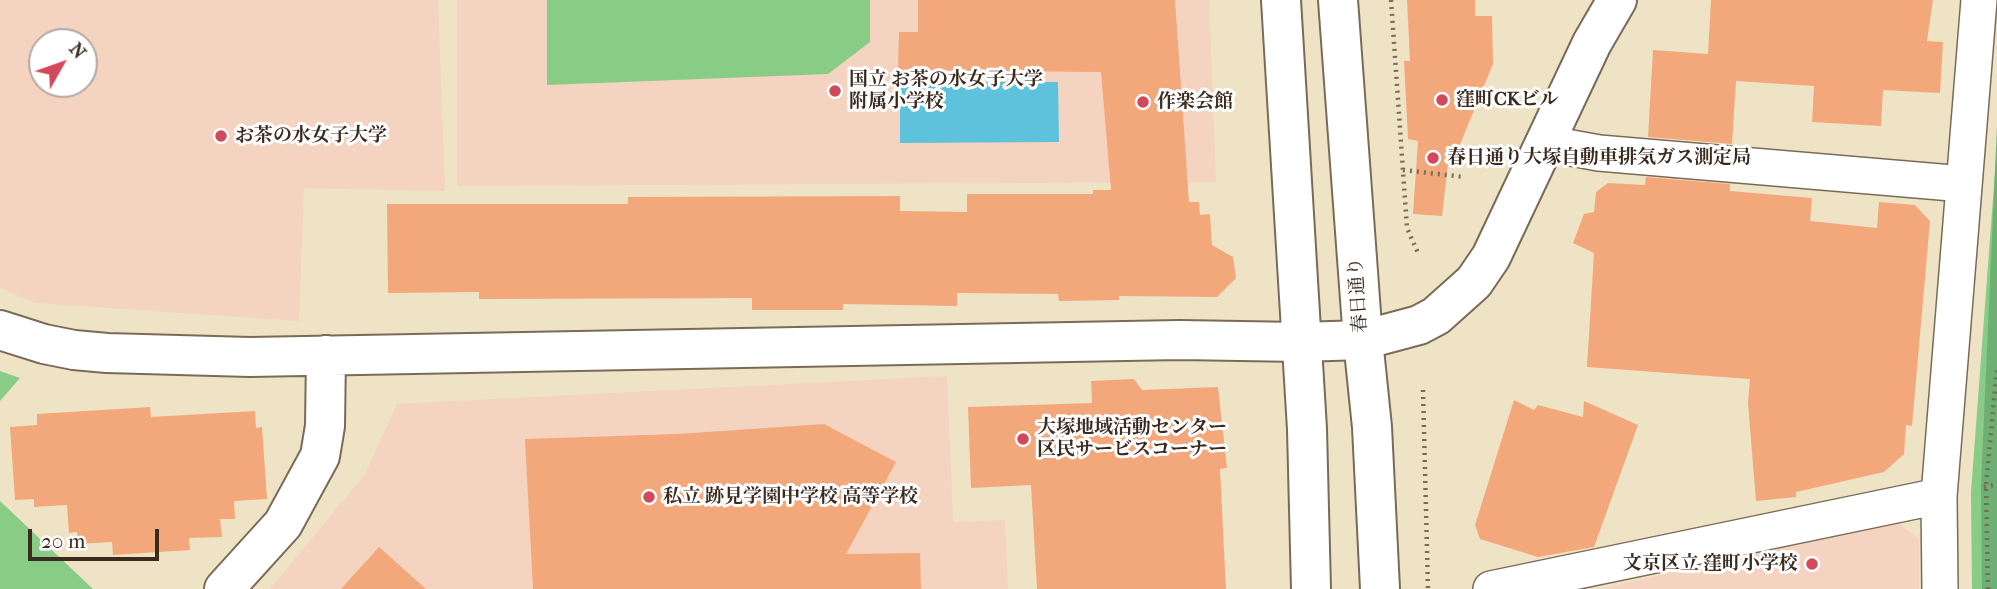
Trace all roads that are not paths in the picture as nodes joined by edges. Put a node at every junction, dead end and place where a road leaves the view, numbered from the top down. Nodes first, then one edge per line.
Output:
1 (1281, 0) edge
2 (1338, 0) edge
3 (1617, 0) edge
4 (1979, 0) edge
5 (1544, 143) junction
6 (1964, 184) junction
7 (0, 330) edge
8 (1363, 340) junction
9 (1300, 342) junction
10 (326, 355) junction
11 (1939, 496) junction
12 (224, 589) edge
13 (1311, 589) edge
14 (1380, 589) edge
15 (1491, 589) edge
16 (1941, 589) edge

1 - 9 main road
2 - 8 main road, 春日通り
3 - 5 main road
4 - 6 street
5 - 6 street
5 - 8 main road
6 - 11 street
7 - 10 main road
8 - 9 main road
8 - 14 main road, 春日通り
9 - 10 main road
9 - 13 main road
10 - 12 main road
11 - 15 street
11 - 16 street

